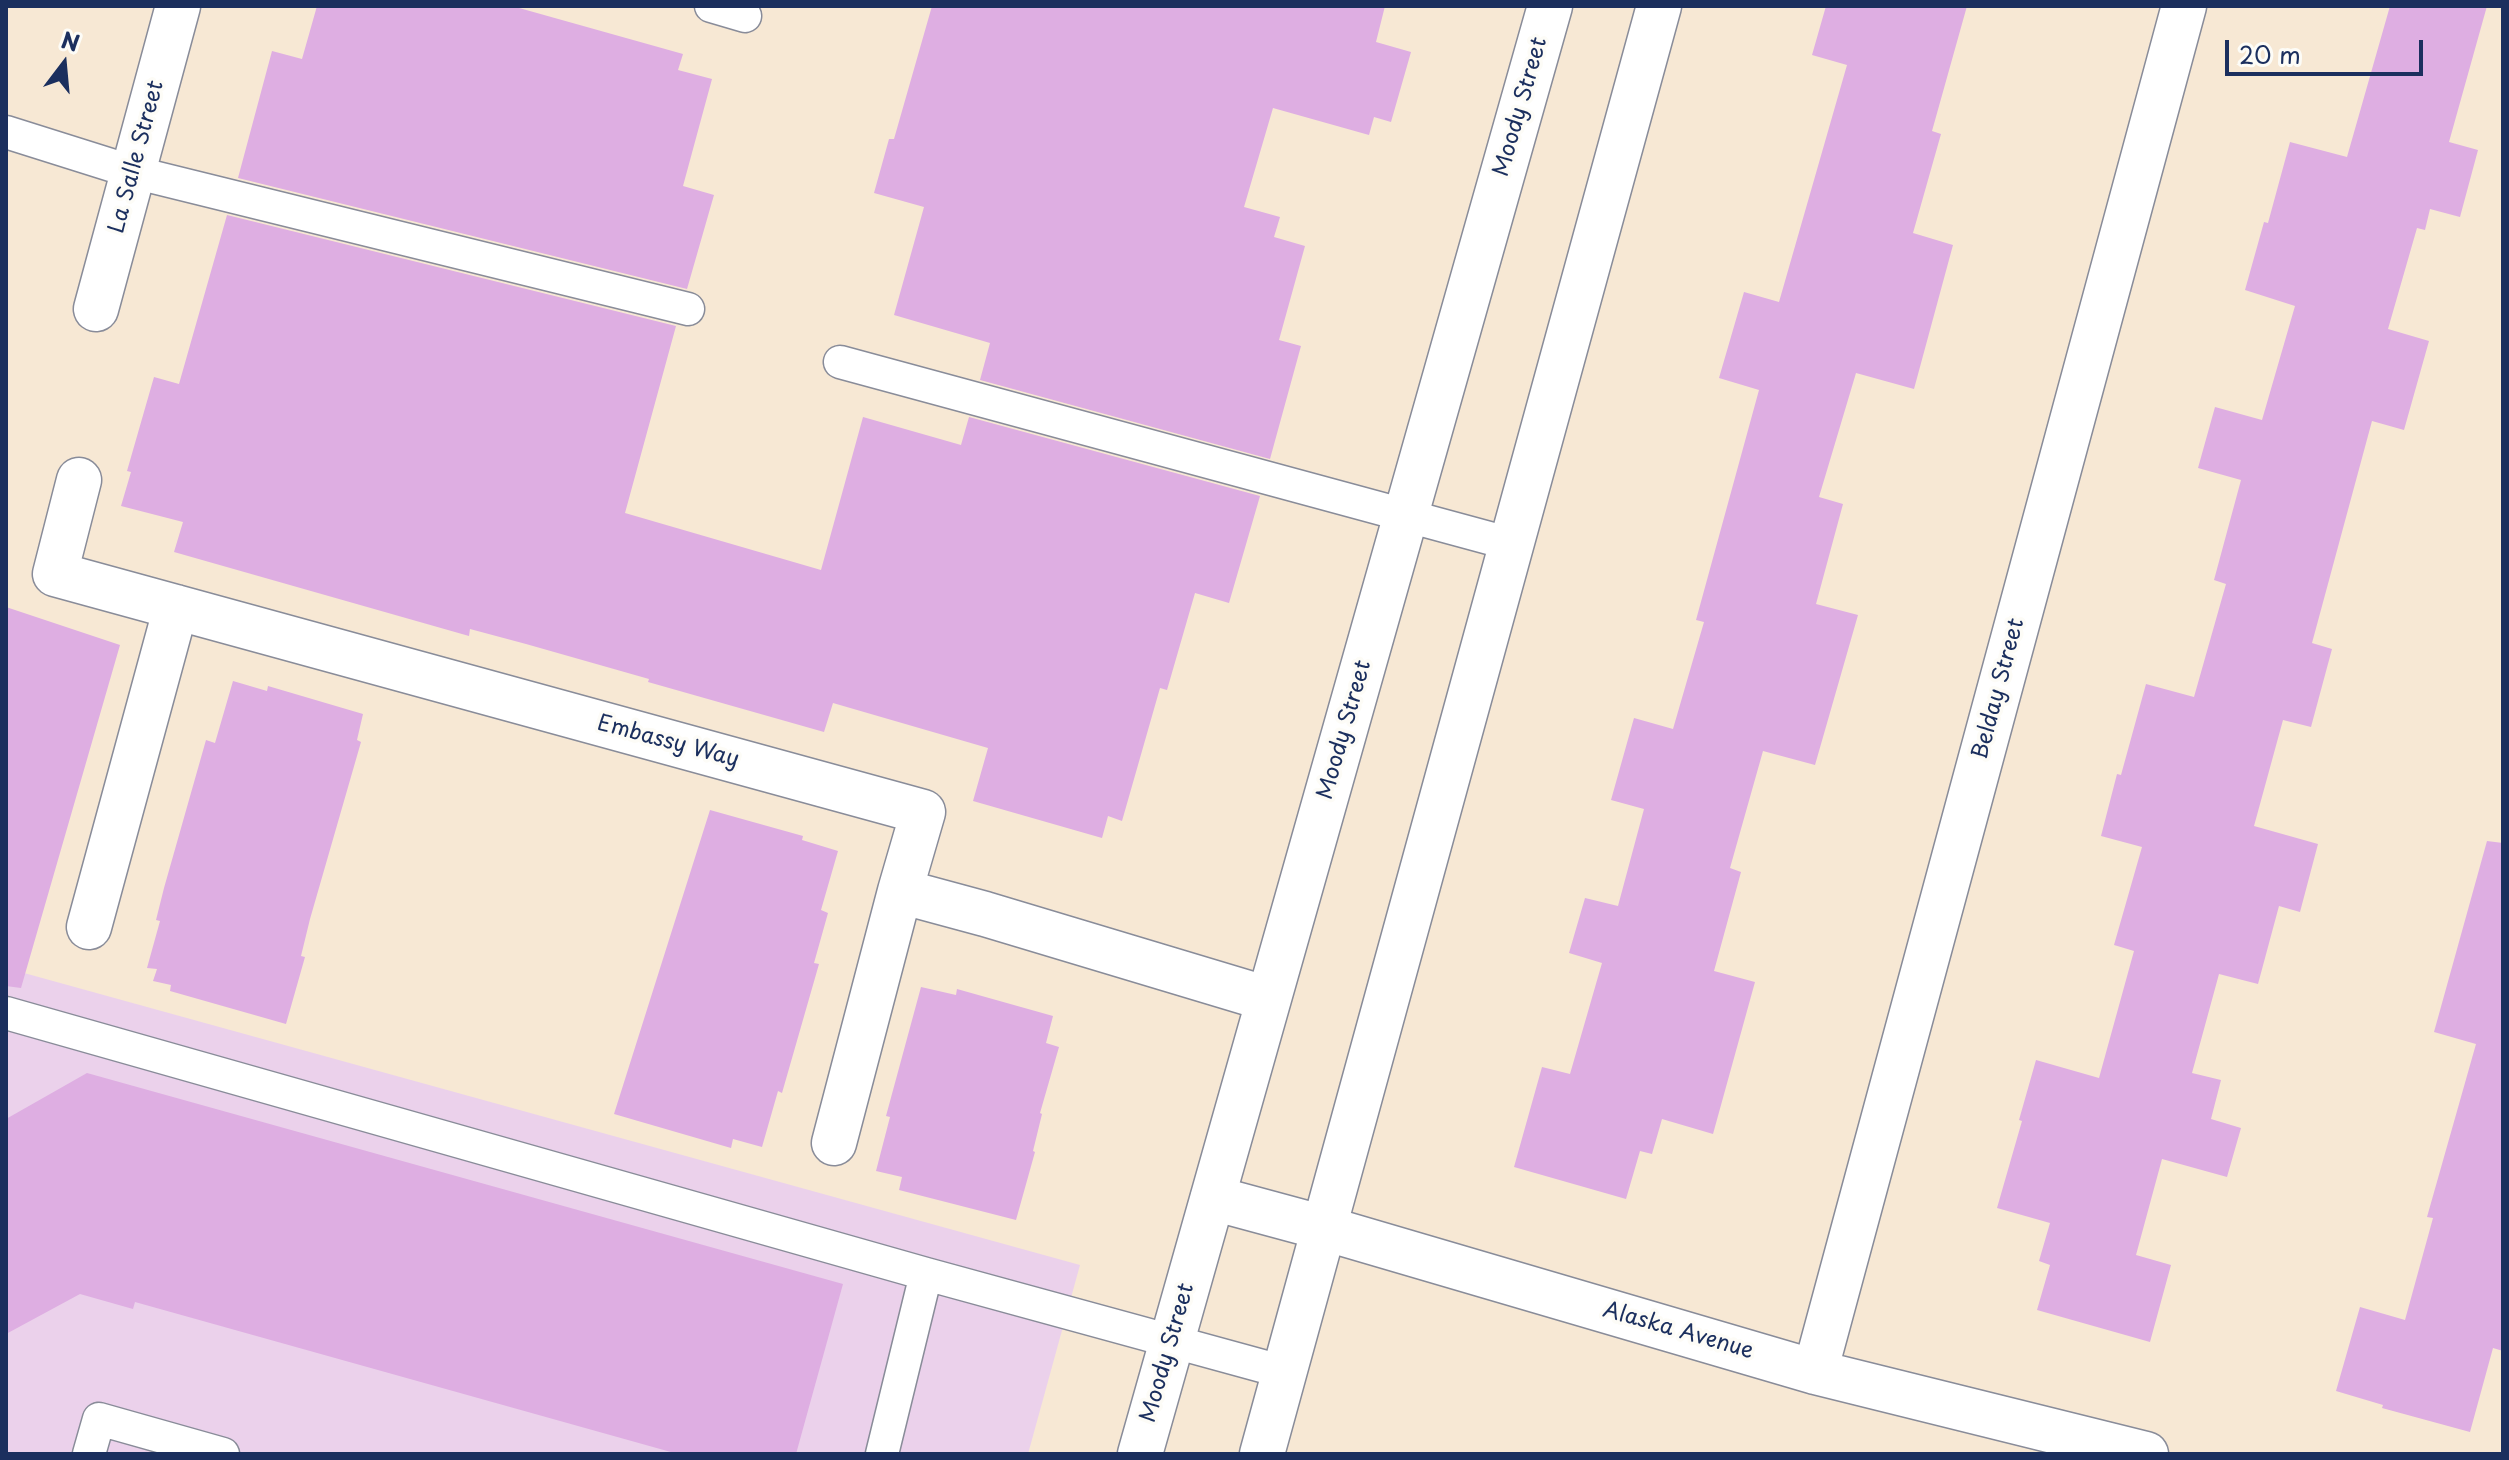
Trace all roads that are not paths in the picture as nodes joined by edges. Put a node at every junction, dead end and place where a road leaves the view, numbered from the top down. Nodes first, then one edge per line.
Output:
1 (178, 6) edge
2 (711, 6) edge
3 (1550, 6) edge
4 (1659, 6) edge
5 (2184, 6) edge
6 (745, 16) dead end
7 (6, 132) edge
8 (133, 172) junction
9 (96, 309) dead end
10 (688, 309) dead end
11 (840, 362) dead end
12 (79, 480) dead end
13 (1405, 515) junction
14 (1511, 544) junction
15 (176, 607) junction
16 (900, 891) junction
17 (89, 927) dead end
18 (1268, 999) junction
19 (6, 1013) edge
20 (834, 1143) dead end
21 (1213, 1198) junction
22 (1324, 1228) junction
23 (926, 1274) junction
24 (1171, 1341) junction
25 (1284, 1372) junction
26 (1815, 1372) junction
27 (89, 1454) edge
28 (223, 1454) edge
29 (882, 1454) edge
30 (1140, 1454) edge
31 (1262, 1454) edge
32 (2146, 1454) edge

1 - 8 street, La Salle Street
2 - 6 lane
3 - 13 street, Moody Street
4 - 14 street
5 - 26 street, Belday Street
7 - 8 lane
8 - 9 street, La Salle Street
8 - 10 lane
11 - 13 lane
12 - 15 street, Embassy Way
13 - 14 lane
13 - 18 street, Moody Street
14 - 22 street
15 - 16 street, Embassy Way
15 - 17 street
16 - 18 street
16 - 20 street
18 - 21 street, Moody Street
19 - 23 lane
21 - 22 street, Alaska Avenue
21 - 24 street, Moody Street
22 - 25 street
22 - 26 street, Alaska Avenue
23 - 24 lane
23 - 29 lane
24 - 25 lane
24 - 30 street, Moody Street
25 - 31 street
26 - 32 street, Alaska Avenue
27 - 28 lane

